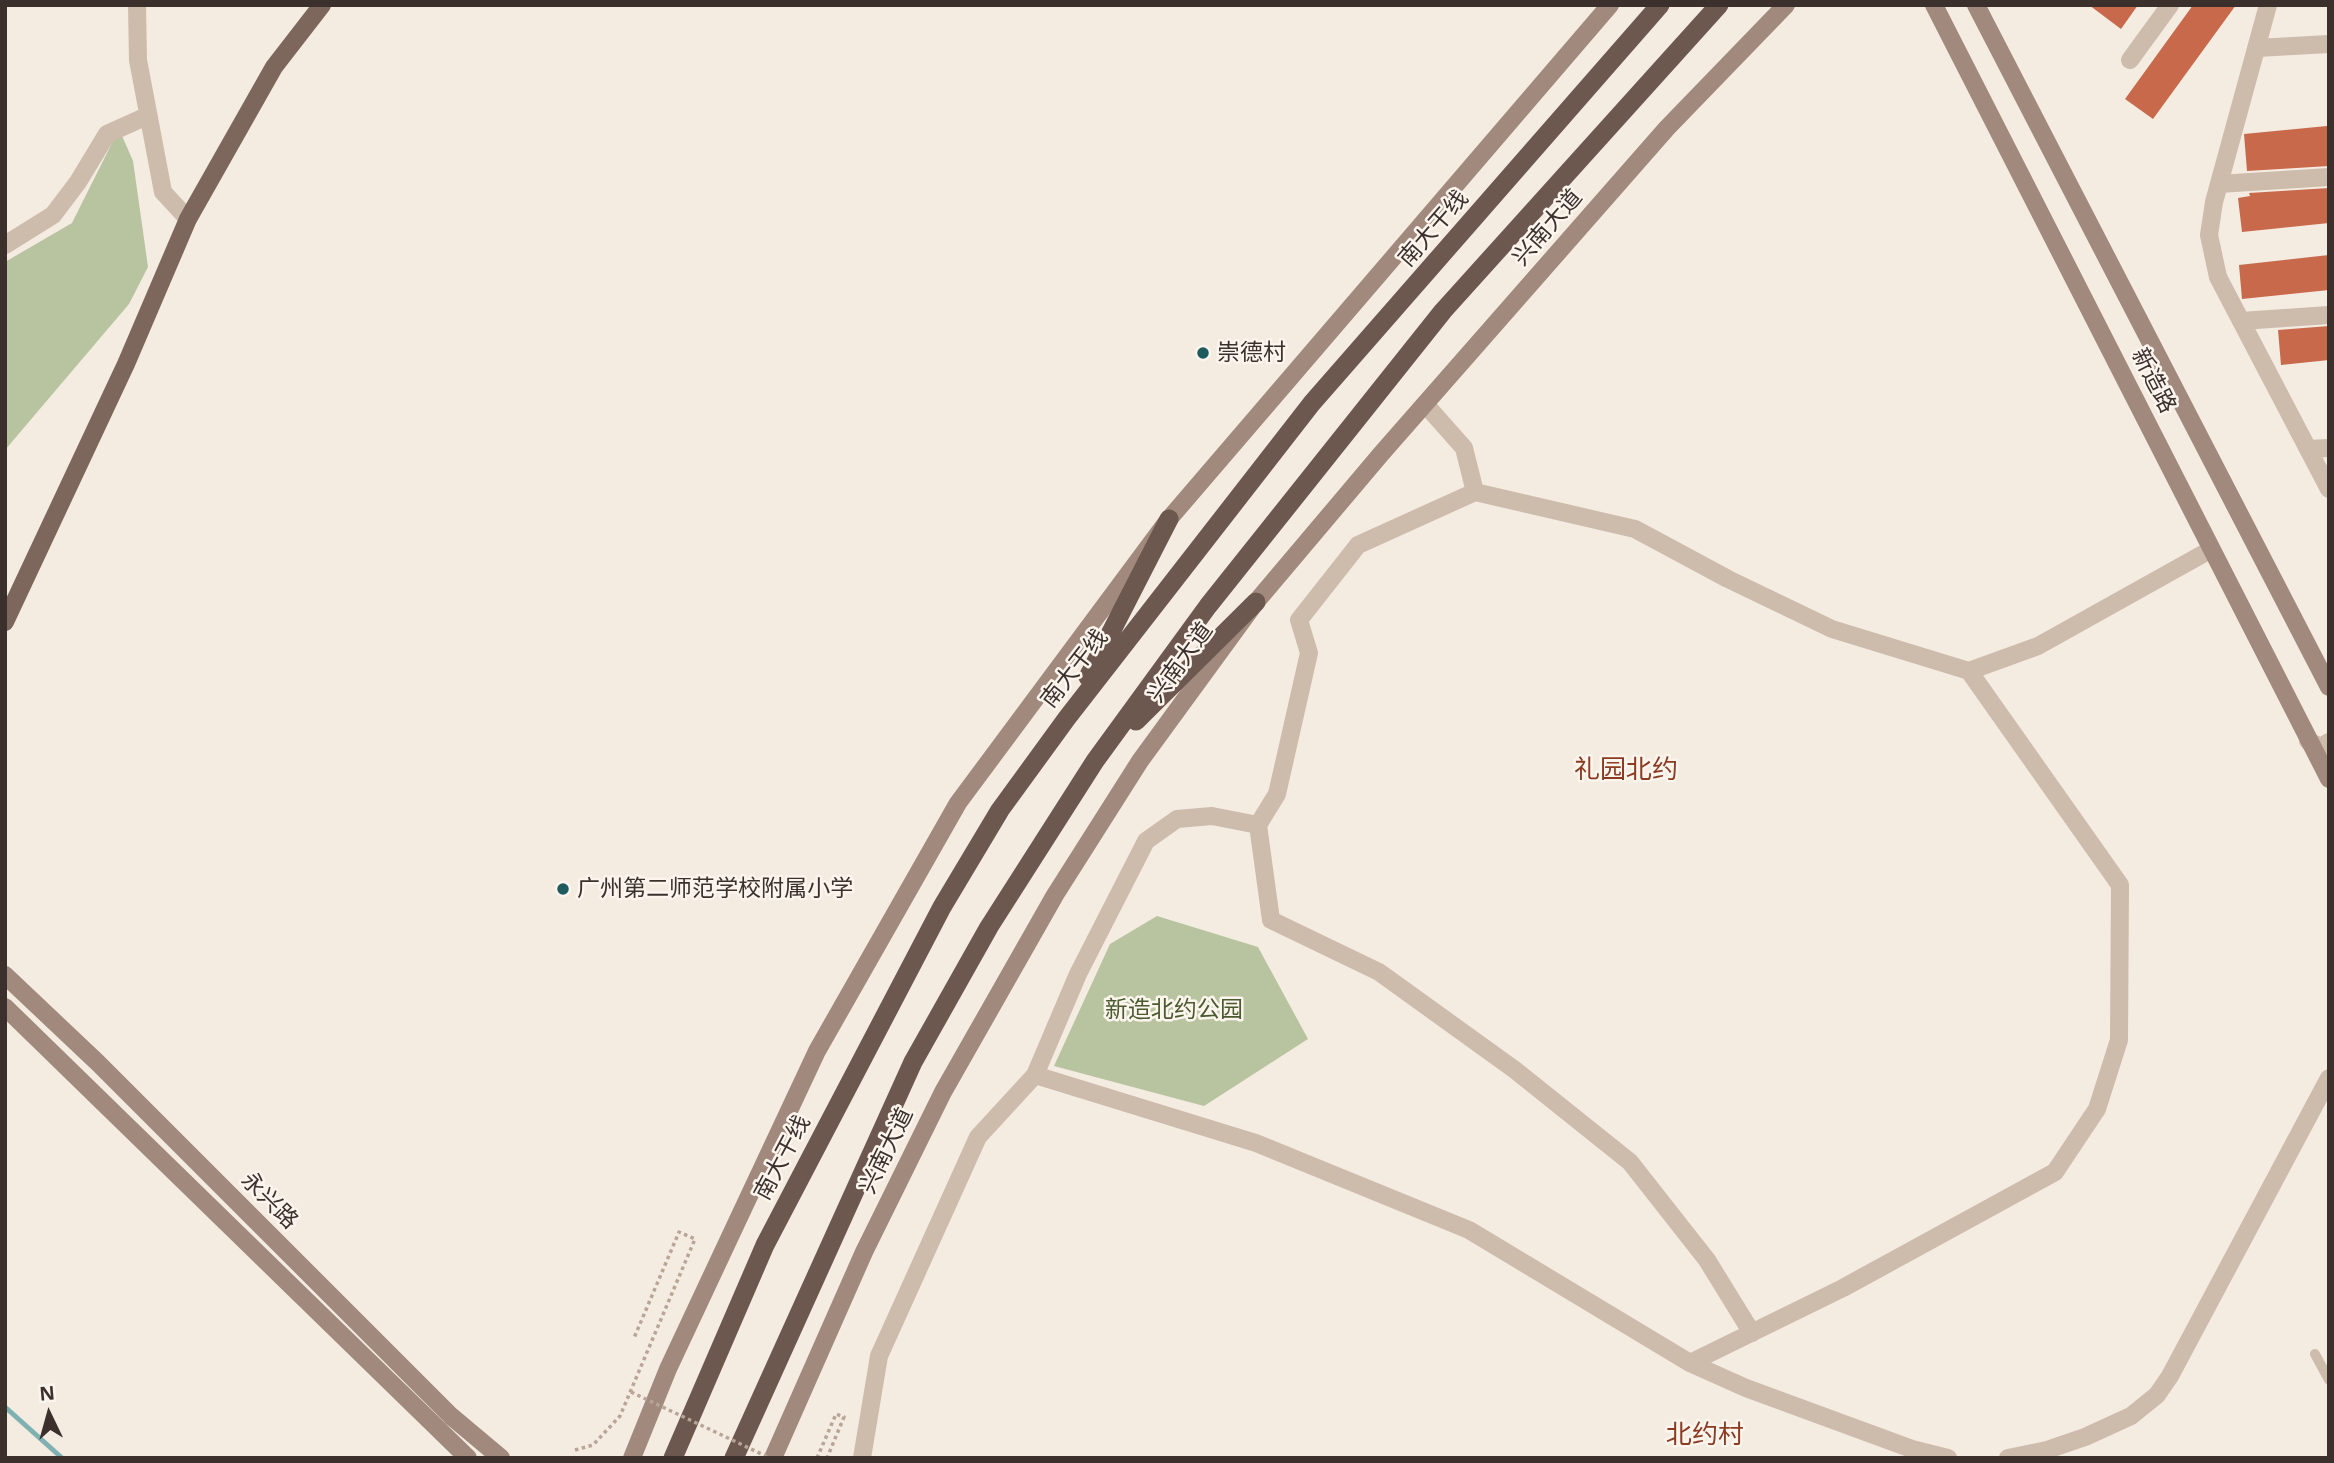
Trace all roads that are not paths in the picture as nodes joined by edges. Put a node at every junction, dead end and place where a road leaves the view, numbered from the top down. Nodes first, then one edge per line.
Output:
1 (137, 5) edge
2 (322, 5) edge
3 (1610, 5) edge
4 (1660, 5) edge
5 (1719, 5) edge
6 (1934, 5) edge
7 (1976, 5) edge
8 (2170, 5) edge
9 (2267, 5) edge
10 (1784, 7) edge
11 (2329, 44) edge
12 (2257, 48) junction
13 (2130, 60) dead end
14 (147, 116) junction
15 (2329, 177) edge
16 (2219, 184) junction
17 (188, 219) junction
18 (5, 245) edge
19 (2329, 315) edge
20 (2241, 321) junction
21 (1425, 404) junction
22 (2329, 448) edge
23 (2308, 449) junction
24 (2329, 489) edge
25 (1475, 492) junction
26 (1169, 520) junction
27 (2210, 550) junction
28 (1256, 602) junction
29 (5, 622) edge
30 (1969, 671) junction
31 (2329, 687) edge
32 (1067, 718) junction
33 (2308, 741) junction
34 (2329, 742) edge
35 (1096, 761) junction
36 (2329, 779) edge
37 (1258, 825) junction
38 (5, 975) edge
39 (5, 1007) edge
40 (1035, 1075) junction
41 (2329, 1079) edge
42 (1752, 1332) junction
43 (2315, 1354) dead end
44 (1689, 1363) junction
45 (2329, 1380) edge
46 (632, 1457) edge
47 (468, 1458) edge
48 (501, 1458) edge
49 (673, 1458) edge
50 (734, 1458) edge
51 (772, 1458) edge
52 (862, 1458) edge
53 (1948, 1458) edge
54 (2008, 1458) edge

1 - 14 street
2 - 17 main road
3 - 26 main road
4 - 32 highway, 南大干线
5 - 35 highway
6 - 27 main road, 新造路
7 - 31 main road, 新造路
8 - 13 street
9 - 12 street
10 - 21 main road, 兴南大道
11 - 12 street
12 - 16 street
14 - 17 street
14 - 18 street
15 - 16 street
16 - 20 street
17 - 29 main road
19 - 20 street
20 - 23 street
21 - 25 street
21 - 28 main road, 兴南大道
22 - 23 street
23 - 24 street
25 - 30 street
25 - 37 street
26 - 32 highway
26 - 46 main road
27 - 30 street
27 - 33 main road, 新造路
28 - 35 highway
28 - 51 main road, 兴南大道
30 - 42 street
32 - 49 highway, 南大干线
33 - 34 street
33 - 36 main road, 新造路
35 - 50 highway
37 - 40 street
37 - 42 street
38 - 48 main road, 永兴路
39 - 47 main road, 永兴路
40 - 44 street
40 - 52 street
41 - 54 street
42 - 44 street
43 - 45 lane
44 - 53 street

